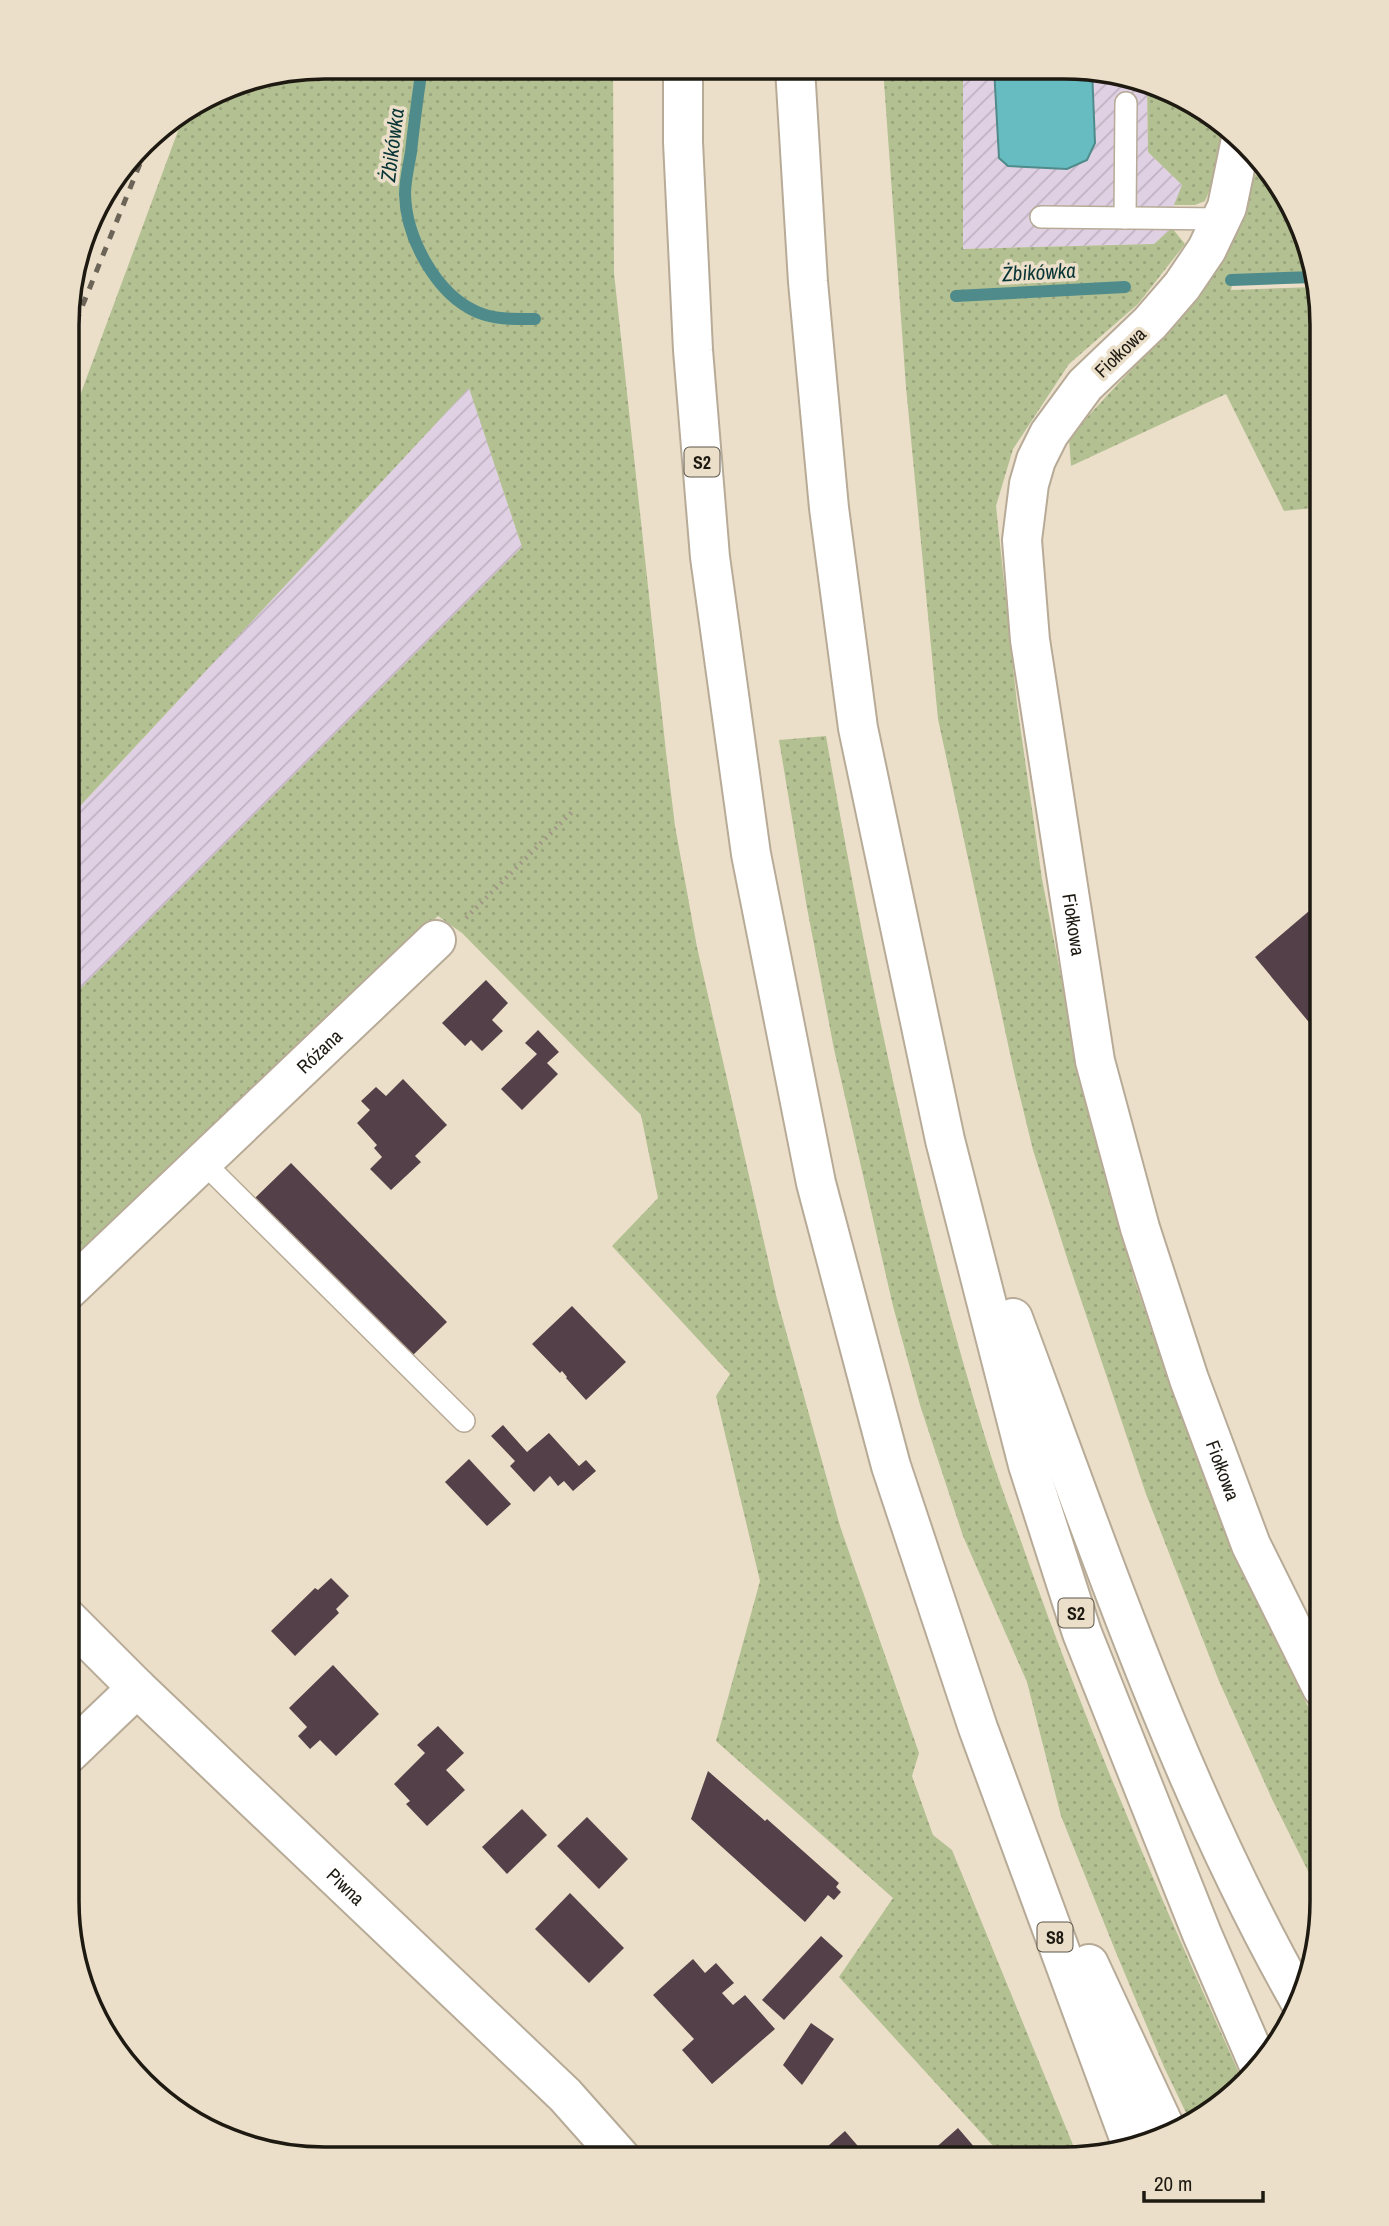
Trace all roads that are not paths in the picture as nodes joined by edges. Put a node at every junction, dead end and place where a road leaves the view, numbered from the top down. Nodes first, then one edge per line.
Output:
1 (683, 79) edge
2 (796, 79) edge
3 (1126, 103) dead end
4 (1238, 151) edge
5 (1226, 206) junction
6 (1041, 217) dead end
7 (1125, 218) junction
8 (436, 940) road end
9 (946, 1139) junction
10 (202, 1161) junction
11 (79, 1279) edge
12 (464, 1421) dead end
13 (79, 1630) edge
14 (1310, 1664) edge
15 (137, 1688) junction
16 (978, 1728) junction
17 (79, 1744) edge
18 (1294, 1989) edge
19 (1254, 2057) edge
20 (1164, 2126) edge
21 (1129, 2139) edge
22 (611, 2147) edge

1 - 16 main road, S2
2 - 9 main road, S2
3 - 7 lane
4 - 5 main road, Fiołkowa
5 - 7 lane
5 - 14 main road, Fiołkowa
6 - 7 lane
8 - 10 main road, Różana
9 - 18 main road
9 - 19 main road, S2
10 - 11 main road, Różana
10 - 12 lane
13 - 15 main road, Piwna
15 - 17 main road
15 - 22 main road, Piwna
16 - 20 main road, S2
16 - 21 main road, S8

